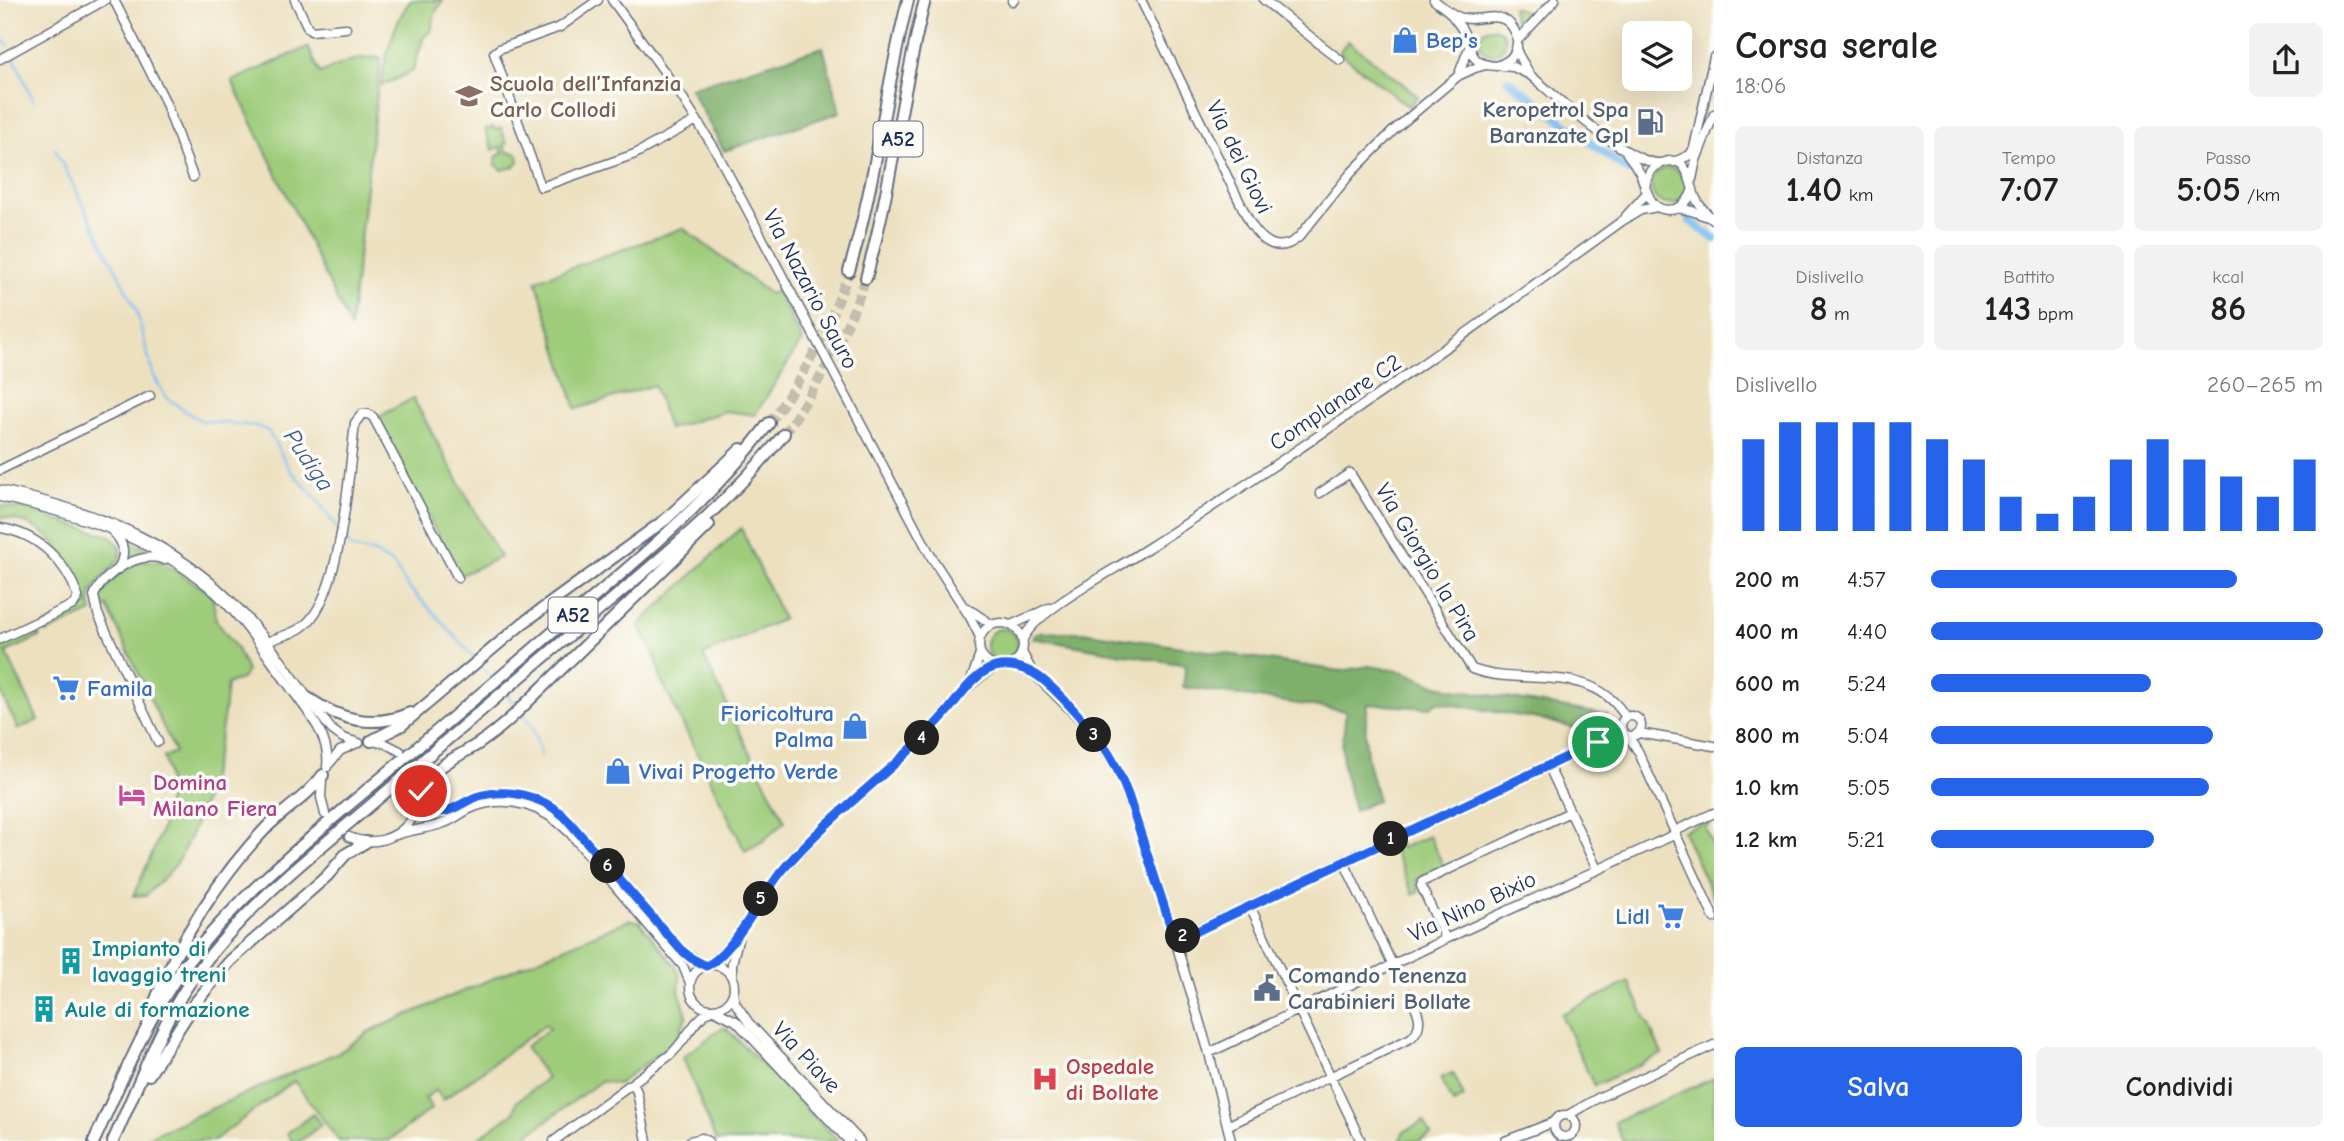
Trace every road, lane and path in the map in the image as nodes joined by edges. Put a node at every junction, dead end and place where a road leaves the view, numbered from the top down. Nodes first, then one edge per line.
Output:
1 (106, 0) edge
2 (114, 0) edge
3 (295, 0) edge
4 (598, 0) edge
5 (612, 0) edge
6 (908, 0) edge
7 (925, 0) edge
8 (1141, 0) edge
9 (1264, 0) edge
10 (1434, 0) edge
11 (1555, 0) edge
12 (1449, 12) junction
13 (1484, 18) junction
14 (1533, 23) junction
15 (1512, 26) junction
16 (346, 28) dead end
17 (1517, 43) junction
18 (1468, 46) junction
19 (1714, 57) edge
20 (0, 59) edge
21 (1340, 60) dead end
22 (1491, 65) junction
23 (1530, 75) junction
24 (1458, 76) junction
25 (1714, 114) edge
26 (696, 120) junction
27 (1625, 151) junction
28 (1674, 162) junction
29 (1660, 163) junction
30 (193, 177) dead end
31 (1692, 182) junction
32 (1645, 191) junction
33 (1657, 207) junction
34 (1677, 208) junction
35 (1622, 220) junction
36 (1713, 220) edge
37 (849, 271) tunnel mouth
38 (866, 278) tunnel mouth
39 (150, 396) dead end
40 (1, 470) edge
41 (3, 489) edge
42 (1320, 493) dead end
43 (0, 497) edge
44 (107, 527) junction
45 (0, 528) edge
46 (116, 572) junction
47 (458, 578) dead end
48 (200, 581) junction
49 (1062, 603) junction
50 (962, 604) junction
51 (991, 624) junction
52 (1011, 625) junction
53 (979, 637) junction
54 (0, 639) edge
55 (1023, 639) junction
56 (267, 642) junction
57 (1022, 652) junction
58 (980, 654) junction
59 (1009, 665) junction
60 (996, 667) junction
61 (1033, 673) junction
62 (969, 686) junction
63 (308, 698) junction
64 (422, 708) junction
65 (1623, 713) dead end
66 (1637, 718) junction
67 (1621, 724) junction
68 (1638, 734) junction
69 (1626, 735) junction
70 (1660, 736) junction
71 (1602, 738) junction
72 (371, 741) junction
73 (158, 742) dead end
74 (359, 743) junction
75 (1714, 746) edge
76 (400, 751) dead end
77 (1638, 751) junction
78 (1548, 765) junction
79 (325, 771) junction
80 (418, 776) dead end
81 (421, 794) junction
82 (1570, 812) junction
83 (1714, 813) edge
84 (325, 814) dead end
85 (1675, 832) junction
86 (396, 835) junction
87 (349, 837) dead end
88 (366, 842) junction
89 (1344, 862) junction
90 (1597, 869) junction
91 (1250, 906) junction
92 (1714, 918) edge
93 (740, 933) junction
94 (1174, 937) junction
95 (1446, 939) junction
96 (1392, 964) junction
97 (708, 965) junction
98 (732, 976) junction
99 (690, 983) junction
100 (733, 995) junction
101 (1410, 995) dead end
102 (692, 997) junction
103 (1299, 1009) junction
104 (713, 1010) junction
105 (694, 1023) junction
106 (140, 1043) junction
107 (1714, 1045) edge
108 (1209, 1053) junction
109 (1331, 1075) junction
110 (633, 1083) junction
111 (132, 1101) junction
112 (1572, 1118) junction
113 (1229, 1125) junction
114 (1554, 1127) junction
115 (1570, 1138) edge
116 (706, 1140) edge
117 (94, 1141) edge
118 (113, 1141) edge
119 (554, 1141) edge
120 (647, 1141) edge
121 (690, 1141) edge
122 (849, 1141) edge
123 (860, 1141) edge
124 (1231, 1141) edge
125 (1361, 1141) edge
126 (1505, 1141) edge

1 - 20 street
2 - 30 street
3 - 16 street
4 - 26 street
5 - 26 street, Via Nazario Sauro
6 - 37 highway, A52
7 - 38 highway, A52
8 - 24 street, Via dei Giovi
9 - 21 street
10 - 12 street
11 - 14 street
12 - 13 street
12 - 18 street
13 - 15 street
13 - 18 street
14 - 15 street
14 - 17 street
15 - 17 street
17 - 22 street
17 - 23 street
18 - 22 street
18 - 24 street
19 - 28 street
22 - 23 street
22 - 24 street
23 - 27 street
25 - 31 street
26 - 50 street, Via Nazario Sauro
27 - 29 street
27 - 32 street
28 - 29 street
28 - 31 street
29 - 32 street
31 - 34 street
31 - 36 street
32 - 33 street
32 - 35 street, Complanare C2
33 - 34 street
33 - 35 street, Complanare C2
34 - 36 street
35 - 49 street, Complanare C2
39 - 40 street
41 - 56 street
42 - 65 street, Via Giorgio la Pira
43 - 44 street
44 - 46 street
44 - 48 street
45 - 54 street
46 - 48 street
46 - 73 street
47 - 56 street
48 - 79 street
49 - 52 street, Complanare C2
49 - 55 street, Complanare C2
50 - 51 street, Via Nazario Sauro
50 - 53 street, Via Nazario Sauro
51 - 52 street
51 - 53 street
52 - 55 street
53 - 58 street
55 - 57 street
56 - 63 street
57 - 59 street
57 - 61 street
58 - 60 street
58 - 62 street
59 - 60 street
59 - 61 street
60 - 62 street
61 - 94 street
62 - 93 street
63 - 64 highway
63 - 74 street
64 - 72 highway
64 - 106 highway, A52
66 - 67 street
66 - 68 street
66 - 70 street
67 - 69 street
67 - 71 street
68 - 69 street
68 - 70 street
68 - 77 street
69 - 71 street
69 - 77 street
70 - 75 street
71 - 78 street
72 - 74 street
72 - 76 street
74 - 79 street
77 - 85 street
78 - 82 street
78 - 89 street
79 - 84 street
79 - 106 highway
80 - 81 street
81 - 86 street
81 - 97 street
81 - 111 highway, A52
82 - 90 street
82 - 95 street
83 - 85 street, Via Nino Bixio
85 - 90 street, Via Nino Bixio
85 - 92 street
86 - 88 street
86 - 99 street
87 - 88 street
88 - 111 highway
89 - 91 street
89 - 96 street
90 - 95 street, Via Nino Bixio
91 - 94 street
91 - 103 street
93 - 97 street
93 - 98 street
94 - 108 street
95 - 96 street, Via Nino Bixio
96 - 103 street, Via Nino Bixio
97 - 98 street
97 - 99 street
98 - 100 street
99 - 102 street
100 - 104 street
100 - 123 street, Via Piave
101 - 109 street
102 - 104 street
102 - 105 street
103 - 108 street, Via Nino Bixio
103 - 109 street
104 - 105 street
104 - 122 street, Via Piave
105 - 110 street
106 - 117 highway, A52
107 - 112 street
108 - 113 street
109 - 113 street
109 - 125 street
110 - 119 street
110 - 120 street
111 - 118 highway, A52
112 - 114 street
112 - 115 street
113 - 124 street
114 - 115 street
114 - 126 street
116 - 121 street

